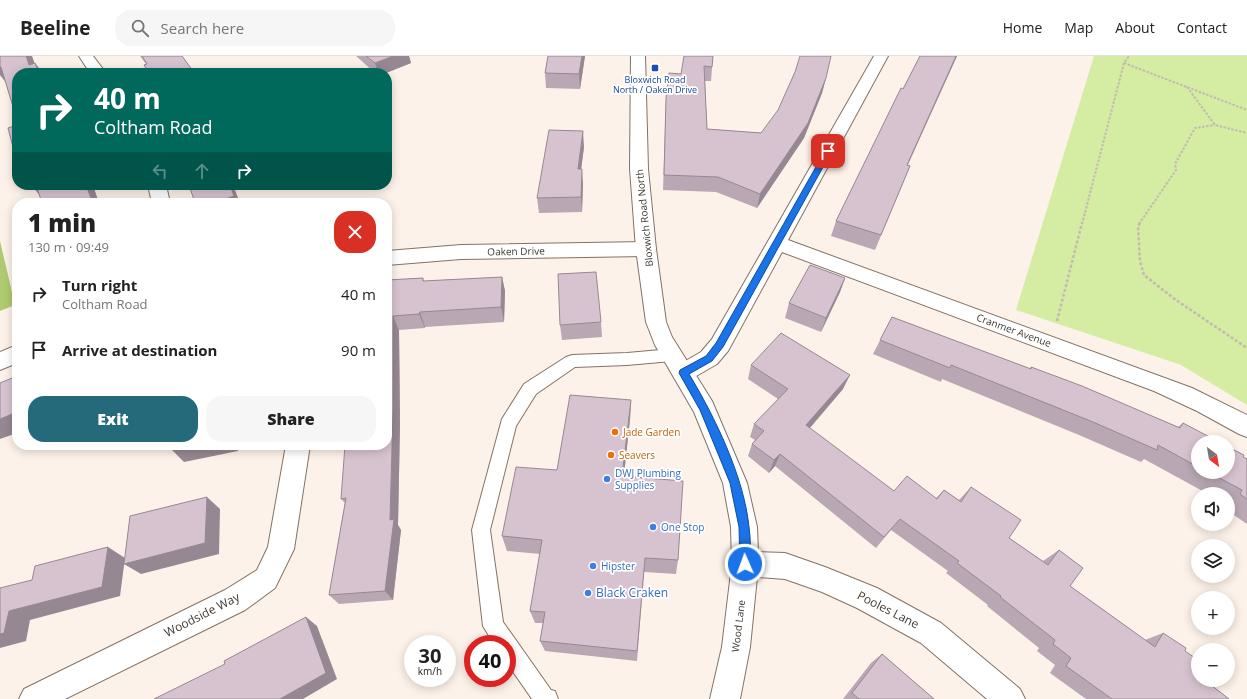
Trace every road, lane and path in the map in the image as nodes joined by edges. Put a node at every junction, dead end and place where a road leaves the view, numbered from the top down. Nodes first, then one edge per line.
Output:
1 (86, 56) edge
2 (638, 56) edge
3 (881, 56) edge
4 (1129, 56) edge
5 (1124, 63) junction
6 (94, 68) edge
7 (1186, 87) junction
8 (1247, 110) edge
9 (1215, 125) junction
10 (1247, 133) edge
11 (777, 243) junction
12 (646, 249) junction
13 (392, 258) edge
14 (1051, 343) junction
15 (1247, 348) edge
16 (12, 356) edge
17 (0, 361) edge
18 (678, 364) junction
19 (1247, 427) edge
20 (297, 450) edge
21 (745, 564) junction
22 (499, 635) edge
23 (516, 659) edge
24 (34, 699) edge
25 (547, 699) edge
26 (725, 699) edge
27 (1010, 699) edge

1 - 6 street
2 - 12 street, Bloxwich Road North
3 - 11 street
4 - 5 path
5 - 7 path
5 - 14 path
7 - 8 path
7 - 9 path
9 - 10 path
9 - 15 path
11 - 14 street, Cranmer Avenue
11 - 18 street
12 - 13 street, Oaken Drive
12 - 18 street, Bloxwich Road North
14 - 19 street, Cranmer Avenue
16 - 17 street
18 - 21 street, Wood Lane
18 - 22 lane
20 - 24 street, Woodside Way
21 - 26 street, Wood Lane
21 - 27 street, Pooles Lane
23 - 25 lane

